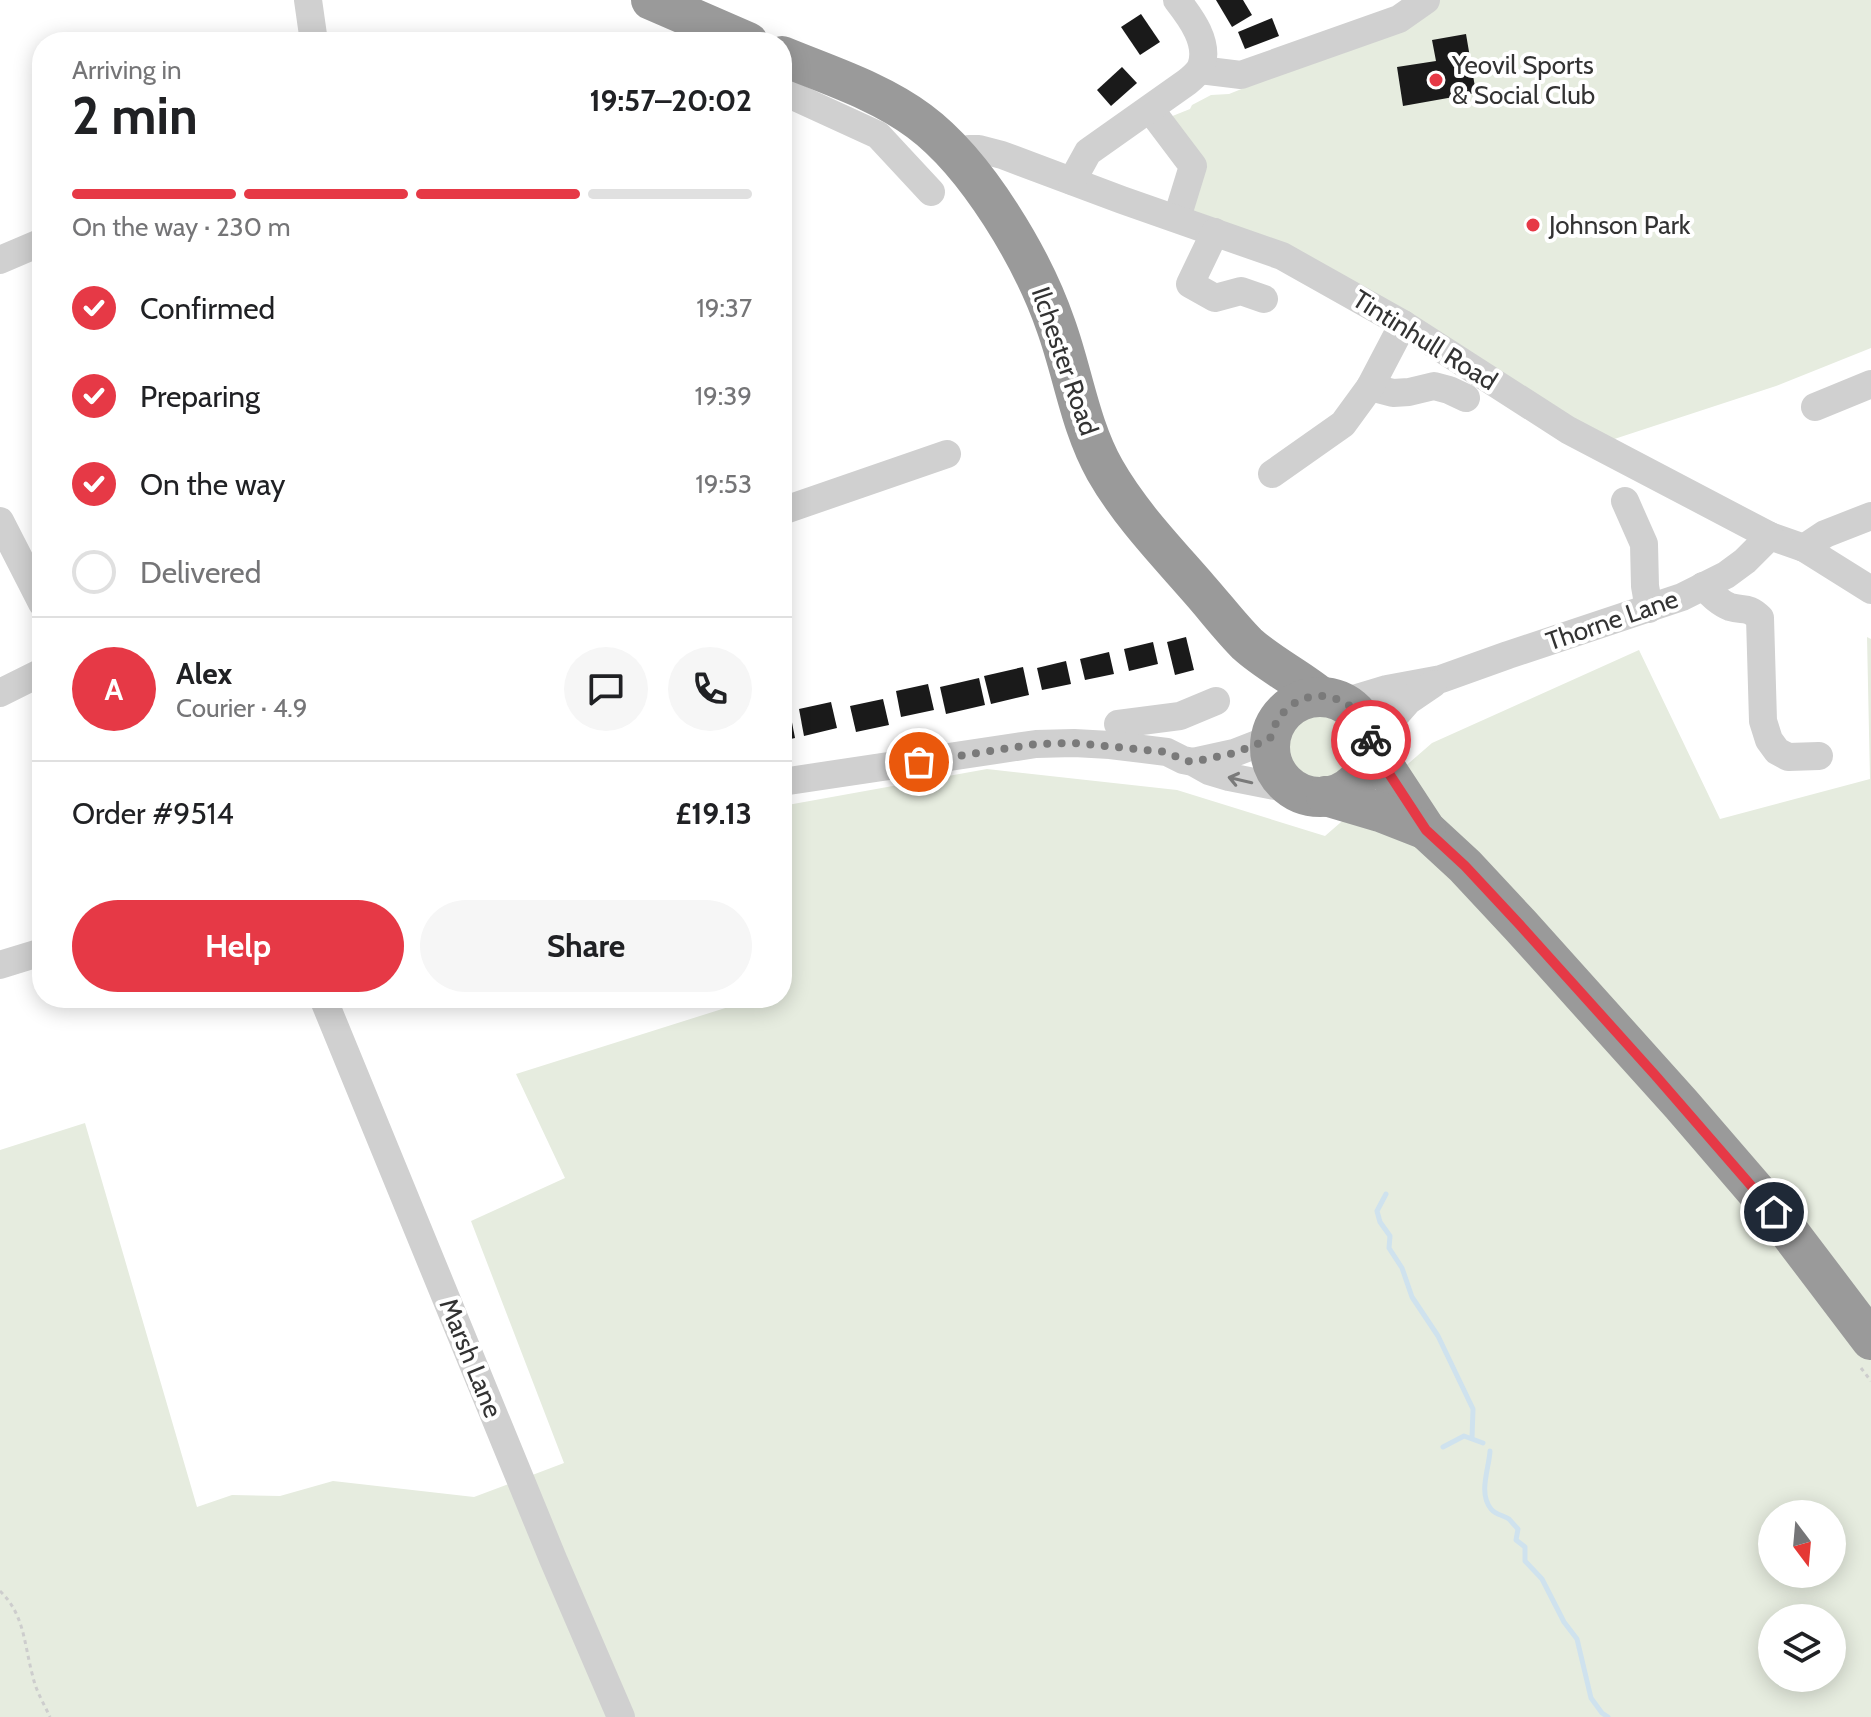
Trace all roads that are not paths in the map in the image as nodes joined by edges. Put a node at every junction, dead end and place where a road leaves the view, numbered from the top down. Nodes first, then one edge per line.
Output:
1 (308, 0) edge
2 (651, 0) edge
3 (1177, 0) edge
4 (1426, 0) edge
5 (313, 32) edge
6 (701, 32) edge
7 (792, 60) edge
8 (1200, 70) junction
9 (792, 96) edge
10 (1150, 109) junction
11 (956, 155) junction
12 (1072, 181) junction
13 (931, 192) dead end
14 (1177, 218) junction
15 (1215, 232) junction
16 (32, 246) edge
17 (0, 260) edge
18 (1264, 299) dead end
19 (1403, 324) junction
20 (1871, 384) edge
21 (1370, 387) junction
22 (1466, 398) dead end
23 (1815, 407) dead end
24 (947, 454) dead end
25 (1272, 474) dead end
26 (1625, 501) dead end
27 (792, 508) edge
28 (1871, 516) edge
29 (0, 521) edge
30 (1770, 536) junction
31 (1804, 548) junction
32 (32, 583) edge
33 (1703, 586) junction
34 (1871, 590) edge
35 (1649, 609) junction
36 (1247, 643) junction
37 (32, 677) edge
38 (1441, 679) junction
39 (0, 693) edge
40 (1333, 699) junction
41 (1216, 701) dead end
42 (1180, 716) junction
43 (1118, 724) dead end
44 (1272, 733) junction
45 (1371, 744) junction
46 (1819, 756) dead end
47 (1188, 761) junction
48 (792, 781) edge
49 (1308, 792) junction
50 (1426, 830) junction
51 (32, 955) edge
52 (0, 965) edge
53 (327, 1008) edge
54 (1871, 1340) edge
55 (621, 1717) edge

1 - 5 street
2 - 6 highway
3 - 8 street
4 - 8 street
7 - 11 highway, Ilchester Road
8 - 10 street
9 - 13 street
10 - 12 street
10 - 14 street
11 - 12 street, Tintinhull Road
11 - 36 highway, Ilchester Road
12 - 14 street, Tintinhull Road
14 - 15 street, Tintinhull Road
15 - 18 street
15 - 19 street, Tintinhull Road
16 - 17 street
19 - 21 street
19 - 30 street, Tintinhull Road
20 - 23 street
21 - 22 street
21 - 25 street
24 - 27 street
26 - 35 street
28 - 31 street
29 - 32 street
30 - 31 street, Tintinhull Road
30 - 33 street, Thorne Lane
31 - 34 street, Tintinhull Road
33 - 35 street, Thorne Lane
33 - 46 street
35 - 38 street, Thorne Lane
36 - 40 highway, Ilchester Road
36 - 44 highway, Ilchester Road
37 - 39 street
38 - 40 street, Thorne Lane
38 - 45 street, Thorne Lane
40 - 44 highway
40 - 45 highway
41 - 42 street
42 - 43 street
42 - 47 street
44 - 47 street
44 - 49 highway
45 - 49 highway
45 - 50 highway
47 - 48 street
49 -> 47 street
49 - 50 highway
50 - 54 highway
51 - 52 street
53 - 55 street, Marsh Lane

